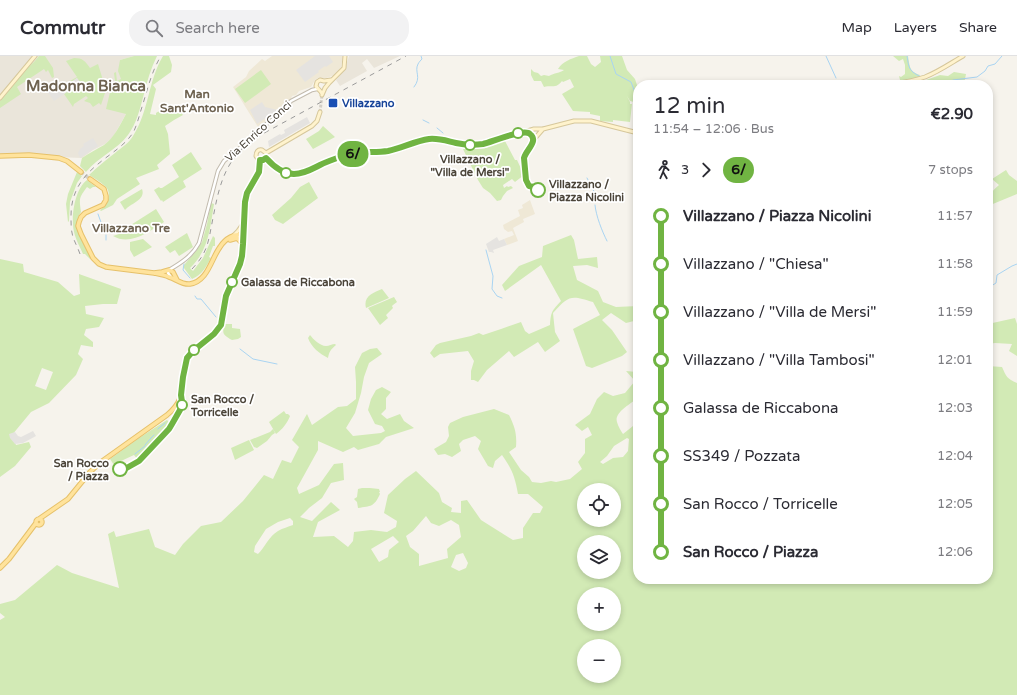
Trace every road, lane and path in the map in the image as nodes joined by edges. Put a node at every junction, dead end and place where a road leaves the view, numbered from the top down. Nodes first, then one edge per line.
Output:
1 (35, 56) edge
2 (345, 56) edge
3 (963, 56) edge
4 (333, 79) junction
5 (917, 80) edge
6 (324, 81) junction
7 (316, 85) junction
8 (326, 87) junction
9 (319, 89) junction
10 (312, 90) junction
11 (0, 98) edge
12 (320, 112) tunnel mouth
13 (532, 129) junction
14 (537, 129) junction
15 (543, 129) junction
16 (524, 132) junction
17 (633, 132) edge
18 (530, 134) junction
19 (539, 134) junction
20 (266, 153) junction
21 (0, 156) edge
22 (266, 158) junction
23 (260, 160) junction
24 (81, 172) tunnel mouth
25 (90, 179) tunnel mouth
26 (244, 222) junction
27 (244, 236) junction
28 (235, 237) junction
29 (243, 244) junction
30 (175, 266) junction
31 (169, 270) junction
32 (154, 273) junction
33 (174, 273) junction
34 (171, 277) junction
35 (178, 281) junction
36 (0, 568) edge

1 - 11 main road
2 - 4 main road
3 - 5 main road
4 - 6 main road
4 - 8 main road
6 - 7 main road
6 - 8 main road
7 - 9 main road
7 - 10 street, Via Enrico Conci
8 - 9 main road
9 - 10 street, Via Enrico Conci
10 - 30 street, Via Enrico Conci
12 - 20 main road
13 - 14 main road
13 - 16 main road
13 - 18 main road
14 - 15 main road
14 - 19 main road
15 - 17 main road
15 - 19 main road
16 - 18 main road
16 - 22 main road
18 - 19 main road
20 - 22 main road
20 - 23 main road
21 - 24 main road
22 - 23 main road
23 - 26 main road
25 - 32 main road, Via Enrico Conci
26 - 27 main road
26 - 28 main road
27 - 28 main road
27 - 29 main road
28 - 29 main road
28 - 35 main road
29 - 36 main road
30 - 31 street, Via Enrico Conci
30 - 33 street
31 - 32 main road, Via Enrico Conci
31 - 33 main road
31 - 34 street
32 - 34 main road
33 - 35 main road
34 - 35 main road

